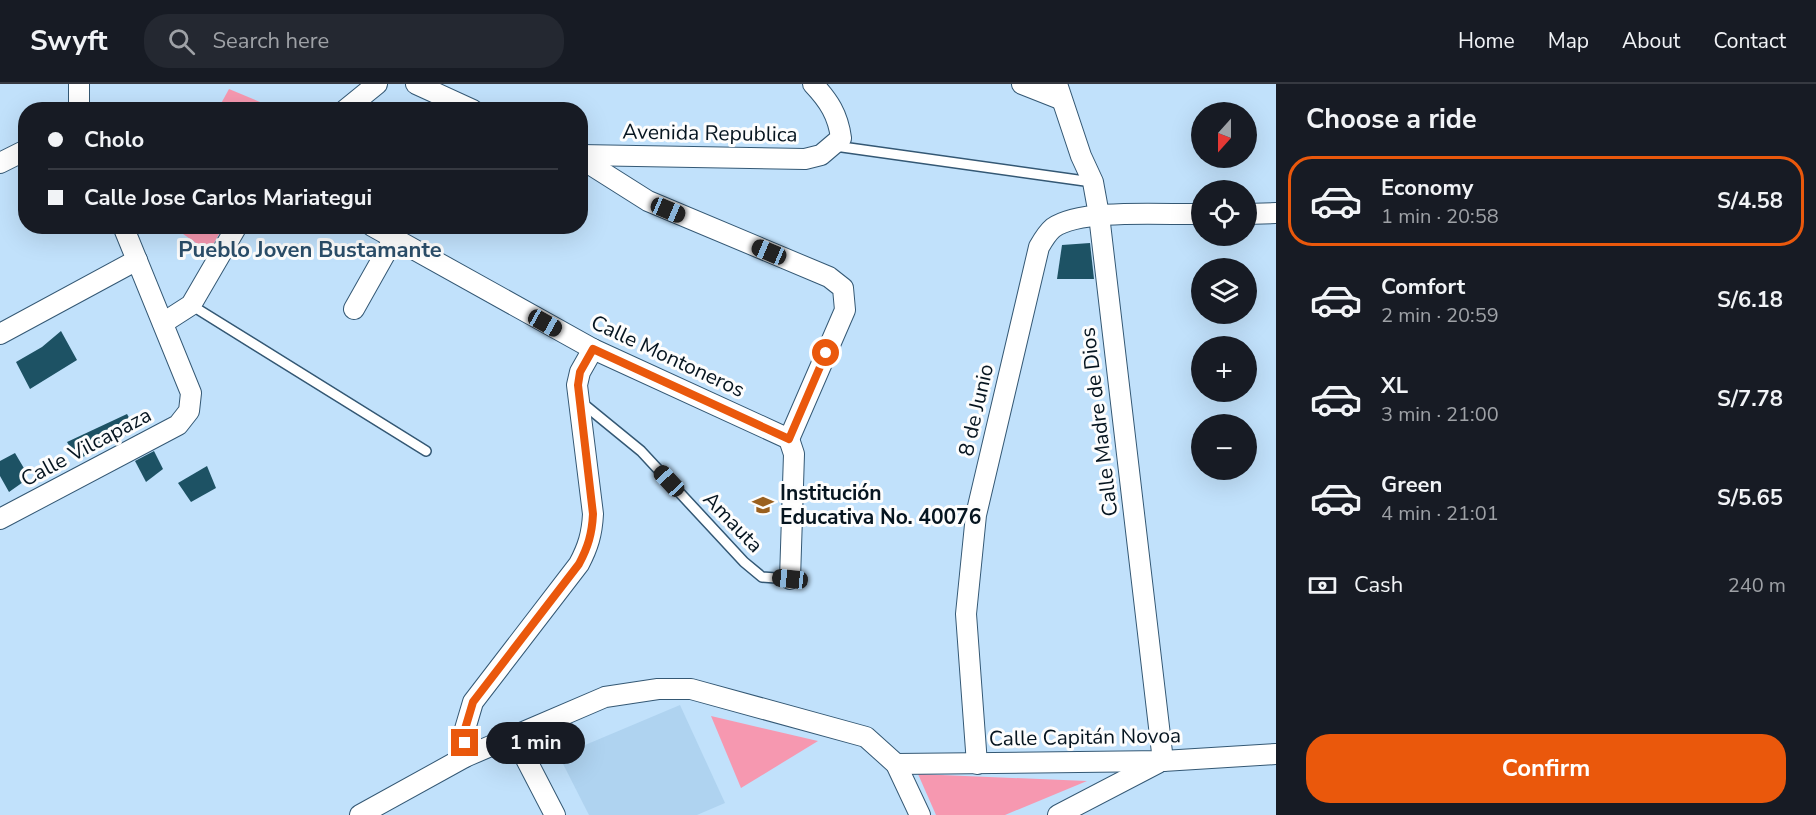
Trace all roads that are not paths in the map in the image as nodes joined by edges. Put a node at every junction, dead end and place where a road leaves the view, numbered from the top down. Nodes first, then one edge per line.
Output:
1 (79, 84) edge
2 (377, 84) edge
3 (416, 84) edge
4 (813, 84) edge
5 (1023, 84) edge
6 (1059, 92) edge
7 (79, 102) edge
8 (355, 102) edge
9 (455, 102) edge
10 (833, 145) junction
11 (18, 154) edge
12 (588, 156) edge
13 (588, 161) edge
14 (0, 163) edge
15 (1092, 182) junction
16 (1276, 213) edge
17 (1191, 214) edge
18 (1257, 214) edge
19 (1099, 215) junction
20 (126, 234) edge
21 (232, 234) edge
22 (387, 234) edge
23 (394, 238) junction
24 (137, 260) junction
25 (191, 305) junction
26 (354, 309) dead end
27 (163, 323) junction
28 (0, 334) edge
29 (593, 349) junction
30 (579, 400) junction
31 (789, 439) junction
32 (426, 451) dead end
33 (0, 519) edge
34 (790, 579) joint
35 (514, 736) junction
36 (1276, 754) edge
37 (465, 757) junction
38 (1163, 760) junction
39 (896, 764) junction
40 (976, 764) junction
41 (360, 815) edge
42 (555, 815) edge
43 (920, 815) edge
44 (1058, 815) edge

1 - 7 street
2 - 8 street
3 - 9 street
4 - 10 street
5 - 6 street
6 - 15 street, Calle Madre de Dios
10 - 12 street, Avenida Republica
10 - 15 lane
11 - 14 street
13 - 31 street
15 - 19 street, Calle Madre de Dios
16 - 18 street
17 - 19 street
19 - 38 street, Calle Madre de Dios
19 - 40 street, 8 de Junio
20 - 24 street
21 - 25 street
22 - 23 street, Calle Montoneros
23 - 26 street
23 - 29 street, Calle Montoneros
24 - 27 street
24 - 28 street
25 - 27 street
25 - 32 lane
27 - 33 street, Calle Vilcapaza
29 - 30 street
29 - 31 street, Calle Montoneros
30 - 34 lane, Amauta
30 - 37 street
31 - 34 street
35 - 37 street
35 - 39 street
35 - 42 street
36 - 38 street, Calle Capitán Novoa
37 - 41 street
38 - 40 street, Calle Capitán Novoa
38 - 44 street
39 - 40 street, Calle Capitán Novoa
39 - 43 street

